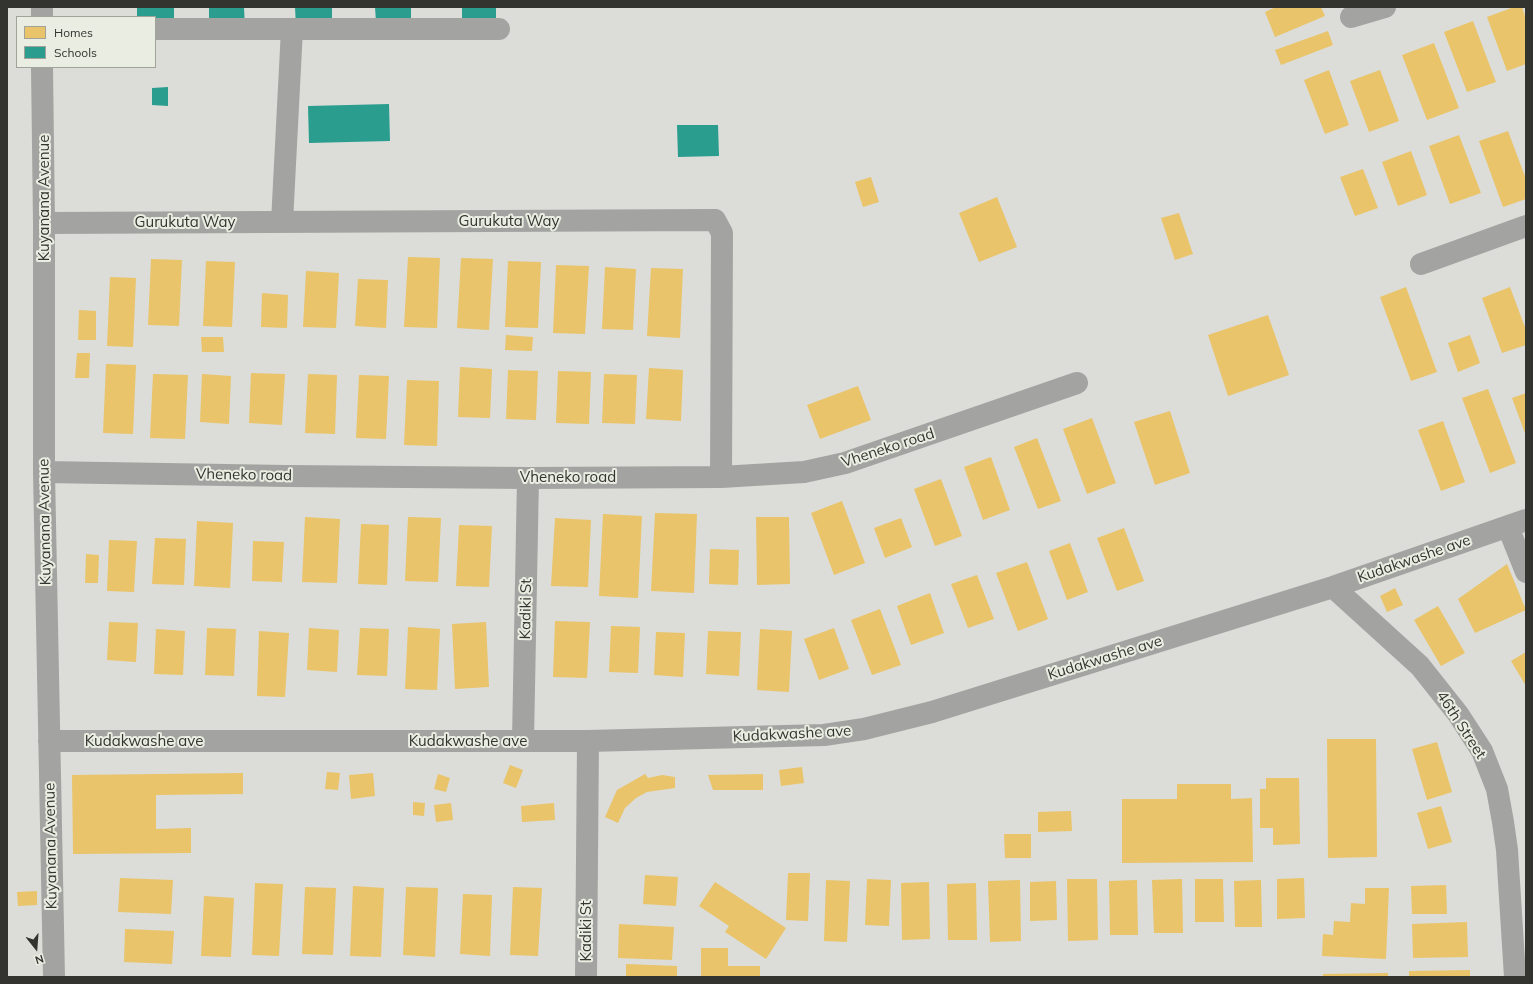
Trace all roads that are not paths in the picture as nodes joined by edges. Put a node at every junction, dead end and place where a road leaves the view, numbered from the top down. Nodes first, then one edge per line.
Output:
1 (1385, 7) edge
2 (1351, 17) dead end
3 (156, 29) edge
4 (292, 29) junction
5 (499, 29) dead end
6 (42, 68) edge
7 (282, 222) junction
8 (44, 223) junction
9 (1526, 226) edge
10 (1421, 264) dead end
11 (1077, 383) dead end
12 (44, 472) junction
13 (721, 477) junction
14 (528, 478) junction
15 (1517, 524) edge
16 (1526, 572) edge
17 (1333, 587) junction
18 (523, 740) junction
19 (49, 741) junction
20 (588, 741) junction
21 (54, 977) edge
22 (586, 977) edge
23 (1515, 977) edge

1 - 2 street
3 - 4 street
4 - 5 street
4 - 7 street
6 - 8 street, Kuyanana Avenue
7 - 8 street, Gurukuta Way
7 - 13 street, Gurukuta Way
8 - 12 street, Kuyanana Avenue
9 - 10 street
11 - 13 street, Vheneko road
12 - 14 street, Vheneko road
12 - 19 street, Kuyanana Avenue
13 - 14 street, Vheneko road
14 - 18 street, Kadiki St
15 - 16 street
15 - 17 street, Kudakwashe ave
17 - 20 street, Kudakwashe ave
17 - 23 street, 46th Street
18 - 19 street, Kudakwashe ave
18 - 20 street, Kudakwashe ave
19 - 21 street, Kuyanana Avenue
20 - 22 street, Kadiki St

